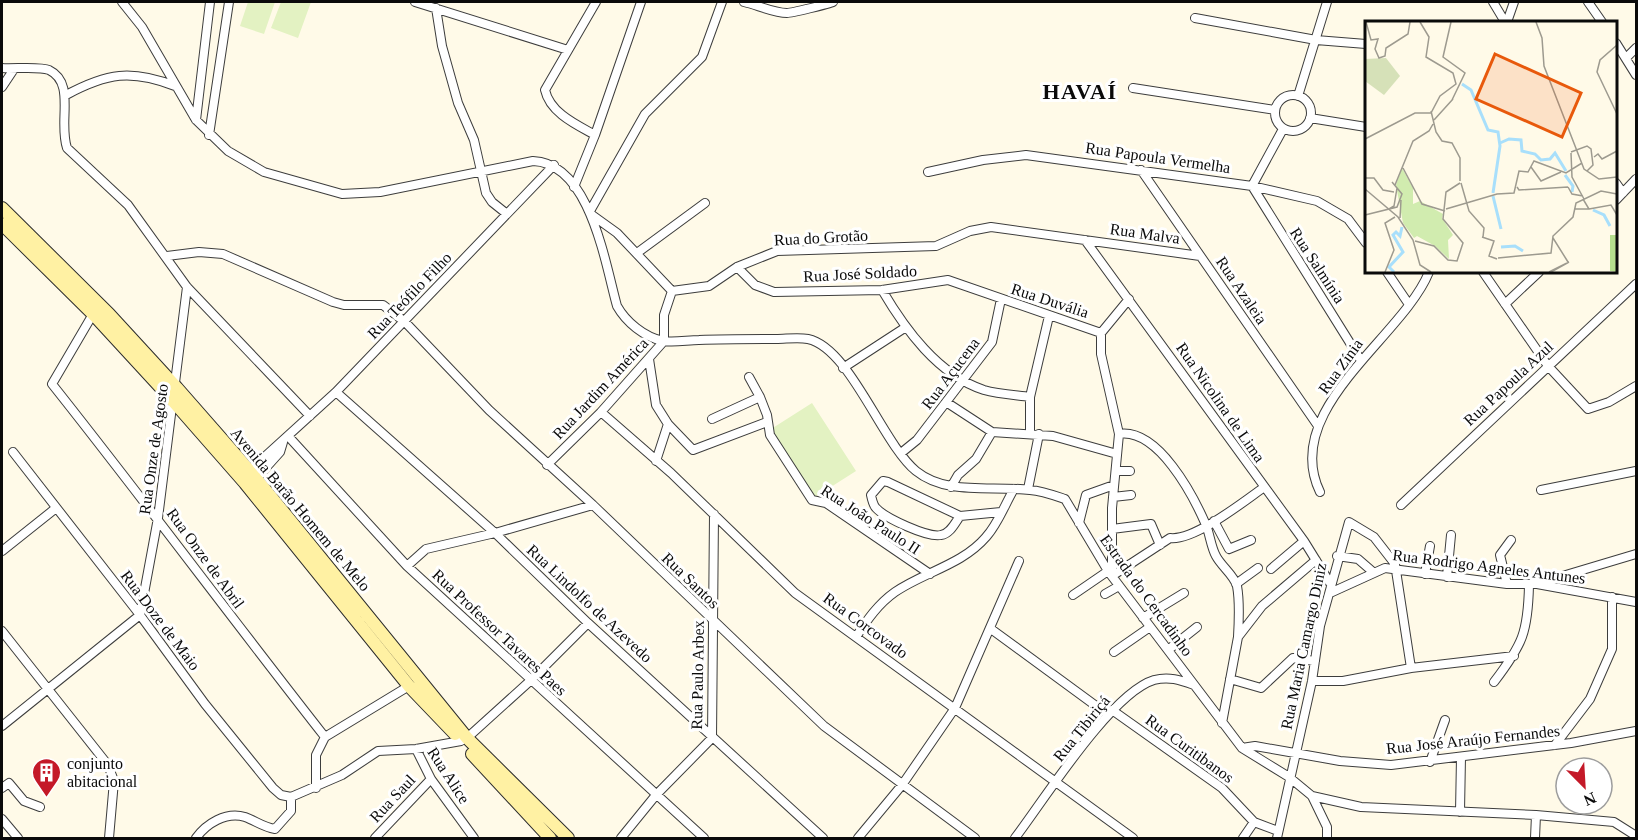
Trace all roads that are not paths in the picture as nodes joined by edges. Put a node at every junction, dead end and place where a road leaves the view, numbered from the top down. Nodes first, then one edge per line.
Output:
1 (122, 2) edge
2 (210, 2) edge
3 (229, 2) edge
4 (415, 2) edge
5 (596, 2) edge
6 (641, 2) edge
7 (722, 2) edge
8 (744, 2) edge
9 (833, 2) edge
10 (1327, 2) edge
11 (1493, 2) edge
12 (1514, 2) edge
13 (1588, 2) edge
14 (803, 5) edge
15 (436, 8) junction
16 (1195, 18) dead end
17 (1505, 21) edge
18 (1506, 21) edge
19 (1601, 21) edge
20 (1316, 39) junction
21 (1365, 44) edge
22 (1617, 44) edge
23 (1636, 48) edge
24 (568, 50) junction
25 (1626, 58) junction
26 (2, 68) edge
27 (14, 69) junction
28 (1636, 75) edge
29 (176, 86) junction
30 (2, 87) edge
31 (1133, 88) dead end
32 (66, 95) junction
33 (1298, 96) junction
34 (1275, 110) junction
35 (1310, 118) junction
36 (196, 120) junction
37 (1365, 127) edge
38 (1283, 129) junction
39 (209, 135) junction
40 (596, 135) junction
41 (554, 165) junction
42 (481, 170) junction
43 (1141, 170) junction
44 (928, 172) dead end
45 (1636, 179) edge
46 (1617, 184) edge
47 (1251, 186) junction
48 (574, 187) junction
49 (1623, 193) junction
50 (1617, 199) edge
51 (705, 203) dead end
52 (2, 208) edge
53 (591, 213) junction
54 (507, 214) junction
55 (2, 224) edge
56 (1085, 240) junction
57 (1365, 242) edge
58 (637, 252) junction
59 (167, 256) junction
60 (1200, 256) junction
61 (737, 267) junction
62 (1388, 273) edge
63 (1428, 273) edge
64 (1484, 273) edge
65 (1538, 273) edge
66 (948, 280) joint
67 (1636, 284) edge
68 (187, 287) junction
69 (882, 290) junction
70 (672, 291) junction
71 (1001, 299) junction
72 (1129, 299) junction
73 (1408, 303) junction
74 (1505, 304) junction
75 (93, 314) junction
76 (109, 314) junction
77 (1049, 316) junction
78 (405, 322) junction
79 (906, 327) junction
80 (1101, 333) junction
81 (664, 341) junction
82 (649, 359) junction
83 (1360, 359) junction
84 (1548, 366) junction
85 (843, 368) junction
86 (749, 377) dead end
87 (962, 380) junction
88 (1636, 386) edge
89 (177, 388) junction
90 (336, 392) junction
91 (760, 397) junction
92 (1030, 397) junction
93 (174, 402) junction
94 (946, 402) junction
95 (601, 412) junction
96 (310, 416) junction
97 (712, 419) dead end
98 (767, 422) junction
99 (668, 424) junction
100 (1318, 426) junction
101 (992, 432) junction
102 (1035, 434) junction
103 (1119, 434) junction
104 (286, 439) junction
105 (13, 452) dead end
106 (901, 453) junction
107 (1117, 454) junction
108 (656, 461) junction
109 (547, 465) junction
110 (1116, 471) junction
111 (1130, 471) dead end
112 (1636, 471) edge
113 (252, 474) junction
114 (1114, 485) junction
115 (951, 487) junction
116 (1263, 488) junction
117 (1014, 489) junction
118 (1028, 489) junction
119 (251, 490) junction
120 (1541, 490) dead end
121 (1320, 492) dead end
122 (1131, 495) dead end
123 (1113, 497) junction
124 (593, 505) junction
125 (1401, 505) dead end
126 (56, 508) junction
127 (1001, 512) junction
128 (714, 514) junction
129 (960, 516) junction
130 (159, 518) junction
131 (1080, 523) junction
132 (1210, 523) junction
133 (1112, 529) junction
134 (495, 533) junction
135 (1451, 535) dead end
136 (1251, 540) dead end
137 (1510, 540) dead end
138 (1304, 541) junction
139 (1160, 545) junction
140 (1431, 546) dead end
141 (2, 551) edge
142 (1636, 554) edge
143 (1337, 556) junction
144 (1316, 560) junction
145 (1019, 561) dead end
146 (407, 566) junction
147 (1258, 568) dead end
148 (1271, 569) dead end
149 (1394, 571) junction
150 (1373, 572) junction
151 (930, 574) junction
152 (1110, 574) junction
153 (1425, 574) junction
154 (1447, 577) junction
155 (1330, 583) junction
156 (1236, 584) junction
157 (1507, 584) junction
158 (1533, 584) junction
159 (1119, 585) junction
160 (1184, 593) dead end
161 (1330, 593) junction
162 (1105, 594) dead end
163 (1073, 595) dead end
164 (1611, 597) junction
165 (1636, 602) edge
166 (140, 615) junction
167 (1143, 618) junction
168 (713, 622) junction
169 (588, 623) junction
170 (1150, 627) junction
171 (1197, 627) dead end
172 (991, 629) junction
173 (2, 631) edge
174 (856, 637) junction
175 (1238, 637) junction
176 (1168, 650) junction
177 (1114, 652) dead end
178 (1514, 656) junction
179 (1315, 662) junction
180 (1411, 668) junction
181 (1230, 679) junction
182 (530, 681) junction
183 (1312, 681) junction
184 (1494, 682) dead end
185 (1194, 685) junction
186 (409, 686) junction
187 (48, 690) junction
188 (955, 708) junction
189 (1110, 712) junction
190 (1444, 720) dead end
191 (1222, 723) junction
192 (2, 726) edge
193 (1636, 731) edge
194 (325, 737) junction
195 (712, 738) junction
196 (464, 739) junction
197 (1555, 745) junction
198 (1242, 748) junction
199 (416, 749) junction
200 (1296, 751) junction
201 (1461, 757) junction
202 (1430, 762) junction
203 (1289, 777) junction
204 (431, 779) junction
205 (1057, 783) junction
206 (902, 785) junction
207 (2, 788) edge
208 (316, 788) junction
209 (656, 795) junction
210 (1312, 796) junction
211 (291, 797) junction
212 (40, 807) dead end
213 (1460, 812) junction
214 (1536, 815) junction
215 (2, 819) edge
216 (1254, 822) junction
217 (1278, 835) edge
218 (1636, 836) edge
219 (18, 838) edge
220 (108, 838) edge
221 (196, 838) edge
222 (375, 838) edge
223 (474, 838) edge
224 (550, 838) edge
225 (568, 838) edge
226 (621, 838) edge
227 (704, 838) edge
228 (823, 838) edge
229 (858, 838) edge
230 (975, 838) edge
231 (1015, 838) edge
232 (1132, 838) edge
233 (1243, 838) edge
234 (1327, 838) edge
235 (1535, 838) edge

1 - 29 street
2 - 36 street
3 - 39 street
4 - 15 street
5 - 24 street
6 - 40 street
7 - 53 street
8 - 14 street
9 - 14 street
10 - 20 street
11 - 17 street
12 - 18 street
13 - 19 street
15 - 24 street
15 - 42 street
16 - 20 street
20 - 21 street
20 - 33 street
22 - 25 street
23 - 25 street
24 - 40 street
25 - 28 street
26 - 27 street
27 - 30 street
27 - 32 street
29 - 32 street
29 - 36 street
31 - 34 street
32 - 59 street
33 - 34 street
33 - 35 street
34 - 38 street
35 - 37 street
35 - 38 street
36 - 39 street
38 - 47 street
39 - 42 street
40 - 48 street
41 - 42 street
41 - 48 street, Estrada do Cercadinho
41 - 54 street, Rua Teófilo Filho
42 - 54 street
43 - 44 street, Rua Papoula Vermelha
43 - 47 street, Rua Papoula Vermelha
43 - 60 street, Rua Azaleia
45 - 49 street
46 - 49 street
47 - 57 street, Rua Papoula Vermelha
47 - 83 street, Rua Salmínia
48 - 53 street, Estrada do Cercadinho
49 - 50 street
51 - 58 street
52 - 76 main road, Avenida Barão Homem de Melo
53 - 58 street
53 - 81 street, Estrada do Cercadinho
54 - 78 street, Rua Teófilo Filho
55 - 75 main road, Avenida Barão Homem de Melo
56 - 60 street, Rua Malva
56 - 61 street, Rua do Grotão
56 - 72 street, Rua Nicolina de Lima
58 - 70 street
59 - 68 street
59 - 78 street, Rua Santos
60 - 100 street, Rua Azaleia
61 - 69 street, Rua José Soldado
61 - 70 street, Rua do Grotão
62 - 73 street
63 - 73 street, Rua Zínia
64 - 74 street
65 - 74 street
66 - 69 street, Rua José Soldado
66 - 71 street, Rua Duvália
67 - 84 street, Rua Papoula Azul
68 - 89 street, Rua Onze de Agosto
68 - 96 street
69 - 79 street
70 - 81 street, Rua Jardim América
71 - 77 street, Rua Duvália
71 - 87 street, Rua Açucena
72 - 80 street, Rua Duvália
72 - 116 street, Rua Nicolina de Lima
73 - 83 street, Rua Zínia
74 - 84 street
75 - 76 main road
75 - 93 main road, Avenida Barão Homem de Melo
75 - 130 street, Rua Onze de Abril
76 - 89 main road, Avenida Barão Homem de Melo
77 - 80 street, Rua Duvália
77 - 92 street
78 - 90 street, Rua Teófilo Filho
78 - 109 street, Rua Santos
79 - 85 street
79 - 87 street
80 - 103 street
81 - 82 street, Rua Jardim América
81 - 85 street, Estrada do Cercadinho
82 - 95 street, Rua Jardim América
82 - 99 street
83 - 100 street, Rua Zínia
84 - 88 street
84 - 125 street, Rua Papoula Azul
85 - 106 street, Estrada do Cercadinho
86 - 91 street, Rua João Paulo II
87 - 92 street
87 - 94 street, Rua Açucena
89 - 93 street, Rua Onze de Agosto
89 - 113 main road, Avenida Barão Homem de Melo
90 - 96 street, Rua Teófilo Filho
90 - 134 street, Rua Lindolfo de Azevedo
91 - 97 street
91 - 98 street, Rua João Paulo II
92 - 102 street
93 - 119 main road, Avenida Barão Homem de Melo
93 - 130 street, Rua Onze de Agosto
94 - 101 street
94 - 106 street, Rua Açucena
95 - 108 street, Rua Corcovado
95 - 109 street, Rua Jardim América
96 - 104 street, Rua Teófilo Filho
98 - 99 street
98 - 151 street, Rua João Paulo II
99 - 108 street
100 - 121 street, Rua Zínia
101 - 102 street
101 - 115 street
102 - 107 street
102 - 118 street
103 - 107 street
103 - 132 street
104 - 113 street, Rua Teófilo Filho
104 - 146 street, Rua Professor Tavares Paes
105 - 126 street, Rua Doze de Maio
106 - 115 street, Estrada do Cercadinho
107 - 110 street
108 - 128 street, Rua Corcovado
109 - 124 street, Rua Santos
110 - 111 street
110 - 114 street
112 - 120 street
113 - 119 street
113 - 196 main road, Avenida Barão Homem de Melo
114 - 123 street
114 - 131 street
115 - 117 street, Estrada do Cercadinho
116 - 132 street
116 - 138 street, Rua Nicolina de Lima
117 - 118 street, Estrada do Cercadinho
117 - 127 street
118 - 131 street, Estrada do Cercadinho
119 - 186 main road, Avenida Barão Homem de Melo
122 - 123 street
123 - 133 street
124 - 134 street
124 - 168 street, Rua Santos
126 - 141 street
126 - 166 street, Rua Doze de Maio
127 - 129 street
127 - 151 street
128 - 168 street, Rua Paulo Arbex
128 - 174 street, Rua Corcovado
129 - 129 street
130 - 166 street, Rua Onze de Agosto
130 - 194 street, Rua Onze de Abril
131 - 152 street, Estrada do Cercadinho
132 - 136 street
132 - 139 street
132 - 156 street
133 - 139 street
133 - 152 street
134 - 146 street
134 - 169 street, Rua Lindolfo de Azevedo
135 - 154 street
137 - 157 street
138 - 144 street, Rua Nicolina de Lima
138 - 148 street
139 - 152 street
140 - 153 street
142 - 158 street
143 - 149 street, Rua Maria Camargo Diniz
143 - 150 street, Rua Rodrigo Agneles Antunes
143 - 155 street, Rua Maria Camargo Diniz
144 - 155 street, Rua Nicolina de Lima
144 - 175 street
145 - 172 street
146 - 182 street, Rua Professor Tavares Paes
147 - 156 street
149 - 150 street, Rua Rodrigo Agneles Antunes
149 - 153 street, Rua Rodrigo Agneles Antunes
149 - 180 street
150 - 161 street, Rua Rodrigo Agneles Antunes
151 - 174 street
152 - 159 street, Estrada do Cercadinho
152 - 163 street
153 - 154 street, Rua Rodrigo Agneles Antunes
154 - 157 street, Rua Rodrigo Agneles Antunes
155 - 161 street, Rua Maria Camargo Diniz
156 - 175 street
157 - 158 street, Rua Rodrigo Agneles Antunes
158 - 164 street, Rua Rodrigo Agneles Antunes
158 - 178 street
159 - 162 street
159 - 167 street, Estrada do Cercadinho
160 - 167 street
161 - 179 street, Rua Maria Camargo Diniz
164 - 165 street, Rua Rodrigo Agneles Antunes
164 - 197 street
166 - 187 street
166 - 211 street, Rua Doze de Maio
167 - 170 street, Estrada do Cercadinho
168 - 195 street, Rua Paulo Arbex
168 - 206 street, Rua Santos
169 - 182 street
169 - 195 street, Rua Lindolfo de Azevedo
170 - 176 street, Estrada do Cercadinho
170 - 177 street
171 - 176 street
172 - 188 street
172 - 189 street, Rua Curitibanos
173 - 187 street
174 - 188 street, Rua Corcovado
175 - 181 street
176 - 185 street, Estrada do Cercadinho
178 - 180 street
178 - 184 street
179 - 181 street
179 - 183 street, Rua Maria Camargo Diniz
180 - 183 street
181 - 191 street
182 - 196 street
182 - 209 street, Rua Professor Tavares Paes
183 - 200 street, Rua Maria Camargo Diniz
185 - 189 street, Rua Tibiriçá
185 - 191 street, Estrada do Cercadinho
186 - 194 street
186 - 196 main road, Avenida Barão Homem de Melo
187 - 192 street
187 - 220 street
188 - 205 street, Rua Corcovado
188 - 206 street
189 - 205 street, Rua Tibiriçá
189 - 216 street, Rua Curitibanos
190 - 202 street
191 - 198 street, Estrada do Cercadinho
193 - 197 street, Rua José Araújo Fernandes
194 - 208 street
195 - 209 street, Rua Paulo Arbex
195 - 228 street, Rua Lindolfo de Azevedo
196 - 199 street
196 - 224 main road, Avenida Barão Homem de Melo
196 - 225 main road, Avenida Barão Homem de Melo
197 - 201 street, Rua José Araújo Fernandes
198 - 200 street, Rua José Araújo Fernandes
198 - 203 street, Estrada do Cercadinho
199 - 204 street, Rua Alice
199 - 208 street, Rua Alice
200 - 202 street, Rua José Araújo Fernandes
200 - 203 street, Rua Maria Camargo Diniz
201 - 202 street, Rua José Araújo Fernandes
201 - 213 street
203 - 210 street, Estrada do Cercadinho
203 - 217 street, Rua Maria Camargo Diniz
204 - 222 street, Rua Saul
204 - 223 street, Rua Alice
205 - 231 street, Rua Tibiriçá
205 - 232 street, Rua Corcovado
206 - 229 street
206 - 230 street, Rua Santos
207 - 212 street
208 - 211 street, Rua Alice
209 - 226 street, Rua Paulo Arbex
209 - 227 street, Rua Professor Tavares Paes
210 - 213 street
210 - 234 street, Estrada do Cercadinho
211 - 221 street
213 - 214 street
214 - 218 street
214 - 235 street
215 - 219 street
216 - 217 street, Rua Curitibanos
216 - 233 street

